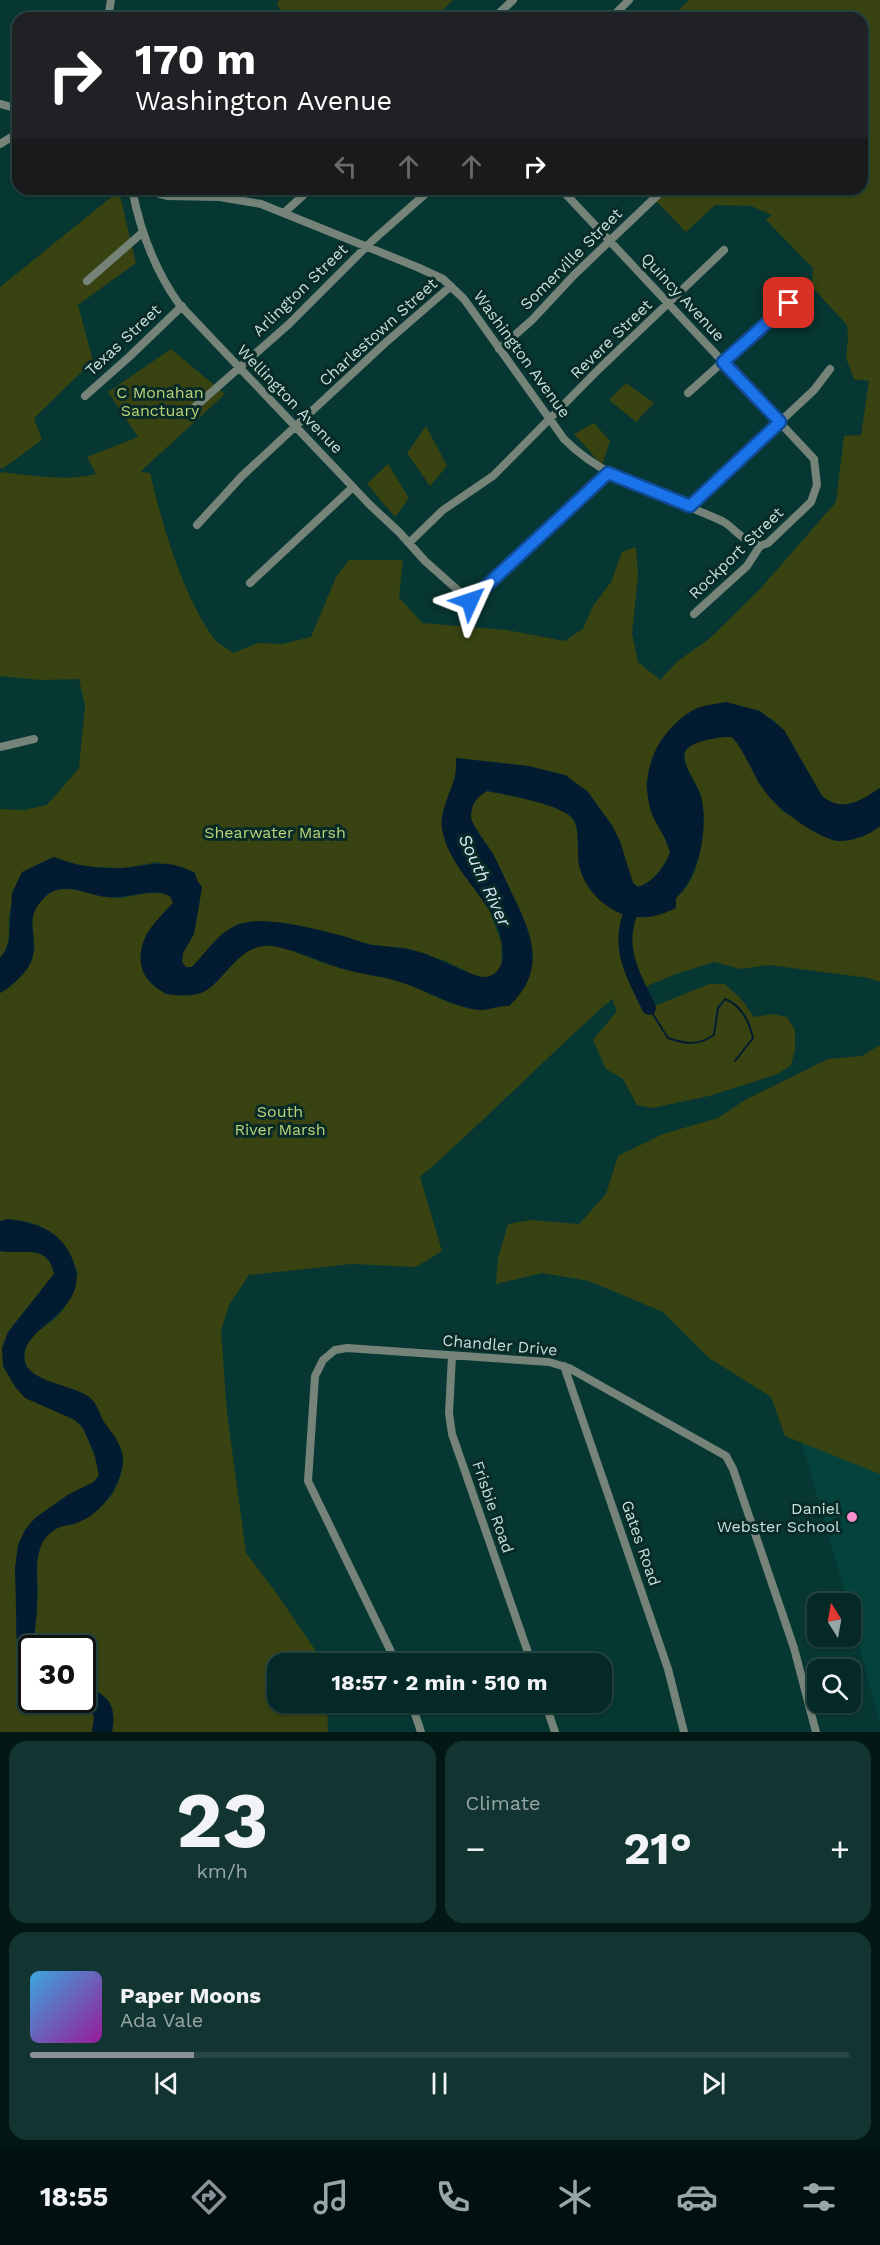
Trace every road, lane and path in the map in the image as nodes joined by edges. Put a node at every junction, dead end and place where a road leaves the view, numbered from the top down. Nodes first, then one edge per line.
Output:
1 (513, 0) edge
2 (629, 0) edge
3 (500, 12) edge
4 (617, 12) edge
5 (134, 195) edge
6 (163, 195) edge
7 (303, 195) edge
8 (424, 195) edge
9 (567, 195) edge
10 (658, 195) edge
11 (183, 196) joint
12 (285, 212) junction
13 (143, 232) junction
14 (610, 240) junction
15 (368, 246) junction
16 (724, 250) dead end
17 (87, 281) dead end
18 (451, 286) junction
19 (804, 289) dead end
20 (669, 304) junction
21 (182, 306) junction
22 (499, 349) junction
23 (723, 362) junction
24 (240, 368) junction
25 (830, 369) dead end
26 (688, 393) dead end
27 (86, 396) dead end
28 (189, 412) dead end
29 (550, 419) junction
30 (780, 422) junction
31 (296, 427) junction
32 (608, 473) junction
33 (817, 485) joint
34 (353, 487) junction
35 (690, 506) junction
36 (197, 525) dead end
37 (409, 543) junction
38 (760, 546) junction
39 (250, 583) dead end
40 (694, 614) dead end
41 (34, 739) dead end
42 (0, 747) edge
43 (452, 1356) junction
44 (564, 1366) junction
45 (392, 1653) edge
46 (528, 1653) edge
47 (415, 1713) edge
48 (549, 1713) edge
49 (421, 1732) edge
50 (555, 1732) edge
51 (684, 1732) edge
52 (816, 1732) edge

1 - 3 street
2 - 4 street
5 - 13 street, Wellington Avenue
6 - 11 street, Washington Avenue
7 - 12 street
8 - 15 street, Arlington Street
9 - 14 street, Quincy Avenue
10 - 14 street, Somerville Street
11 - 12 street, Washington Avenue
12 - 15 street, Washington Avenue
13 - 17 street
13 - 21 street, Wellington Avenue
14 - 20 street, Quincy Avenue
14 - 22 street, Somerville Street
15 - 18 street, Washington Avenue
15 - 24 street, Arlington Street
16 - 20 street, Revere Street
18 - 22 street, Washington Avenue
18 - 31 street, Charlestown Street
19 - 23 street
20 - 23 street, Quincy Avenue
20 - 29 street, Revere Street
21 - 24 street, Wellington Avenue
21 - 27 street, Texas Street
22 - 29 street, Washington Avenue
23 - 26 street
23 - 30 street, Quincy Avenue
24 - 28 street, Arlington Street
24 - 31 street, Wellington Avenue
25 - 30 street
29 - 32 street, Washington Avenue
29 - 37 street, Revere Street
30 - 33 street, Quincy Avenue
30 - 35 street
31 - 34 street, Wellington Avenue
31 - 36 street, Charlestown Street
32 - 35 street, Washington Avenue
32 - 37 street, Wellington Avenue
33 - 38 street, Rockport Street
34 - 37 street, Wellington Avenue
34 - 39 street
35 - 38 street, Washington Avenue
38 - 40 street, Rockport Street
41 - 42 street
43 - 44 street, Chandler Drive
43 - 45 street, Chandler Drive
43 - 46 street, Frisbie Road
44 - 51 street, Gates Road
44 - 52 street, Chandler Drive
47 - 49 street
48 - 50 street

